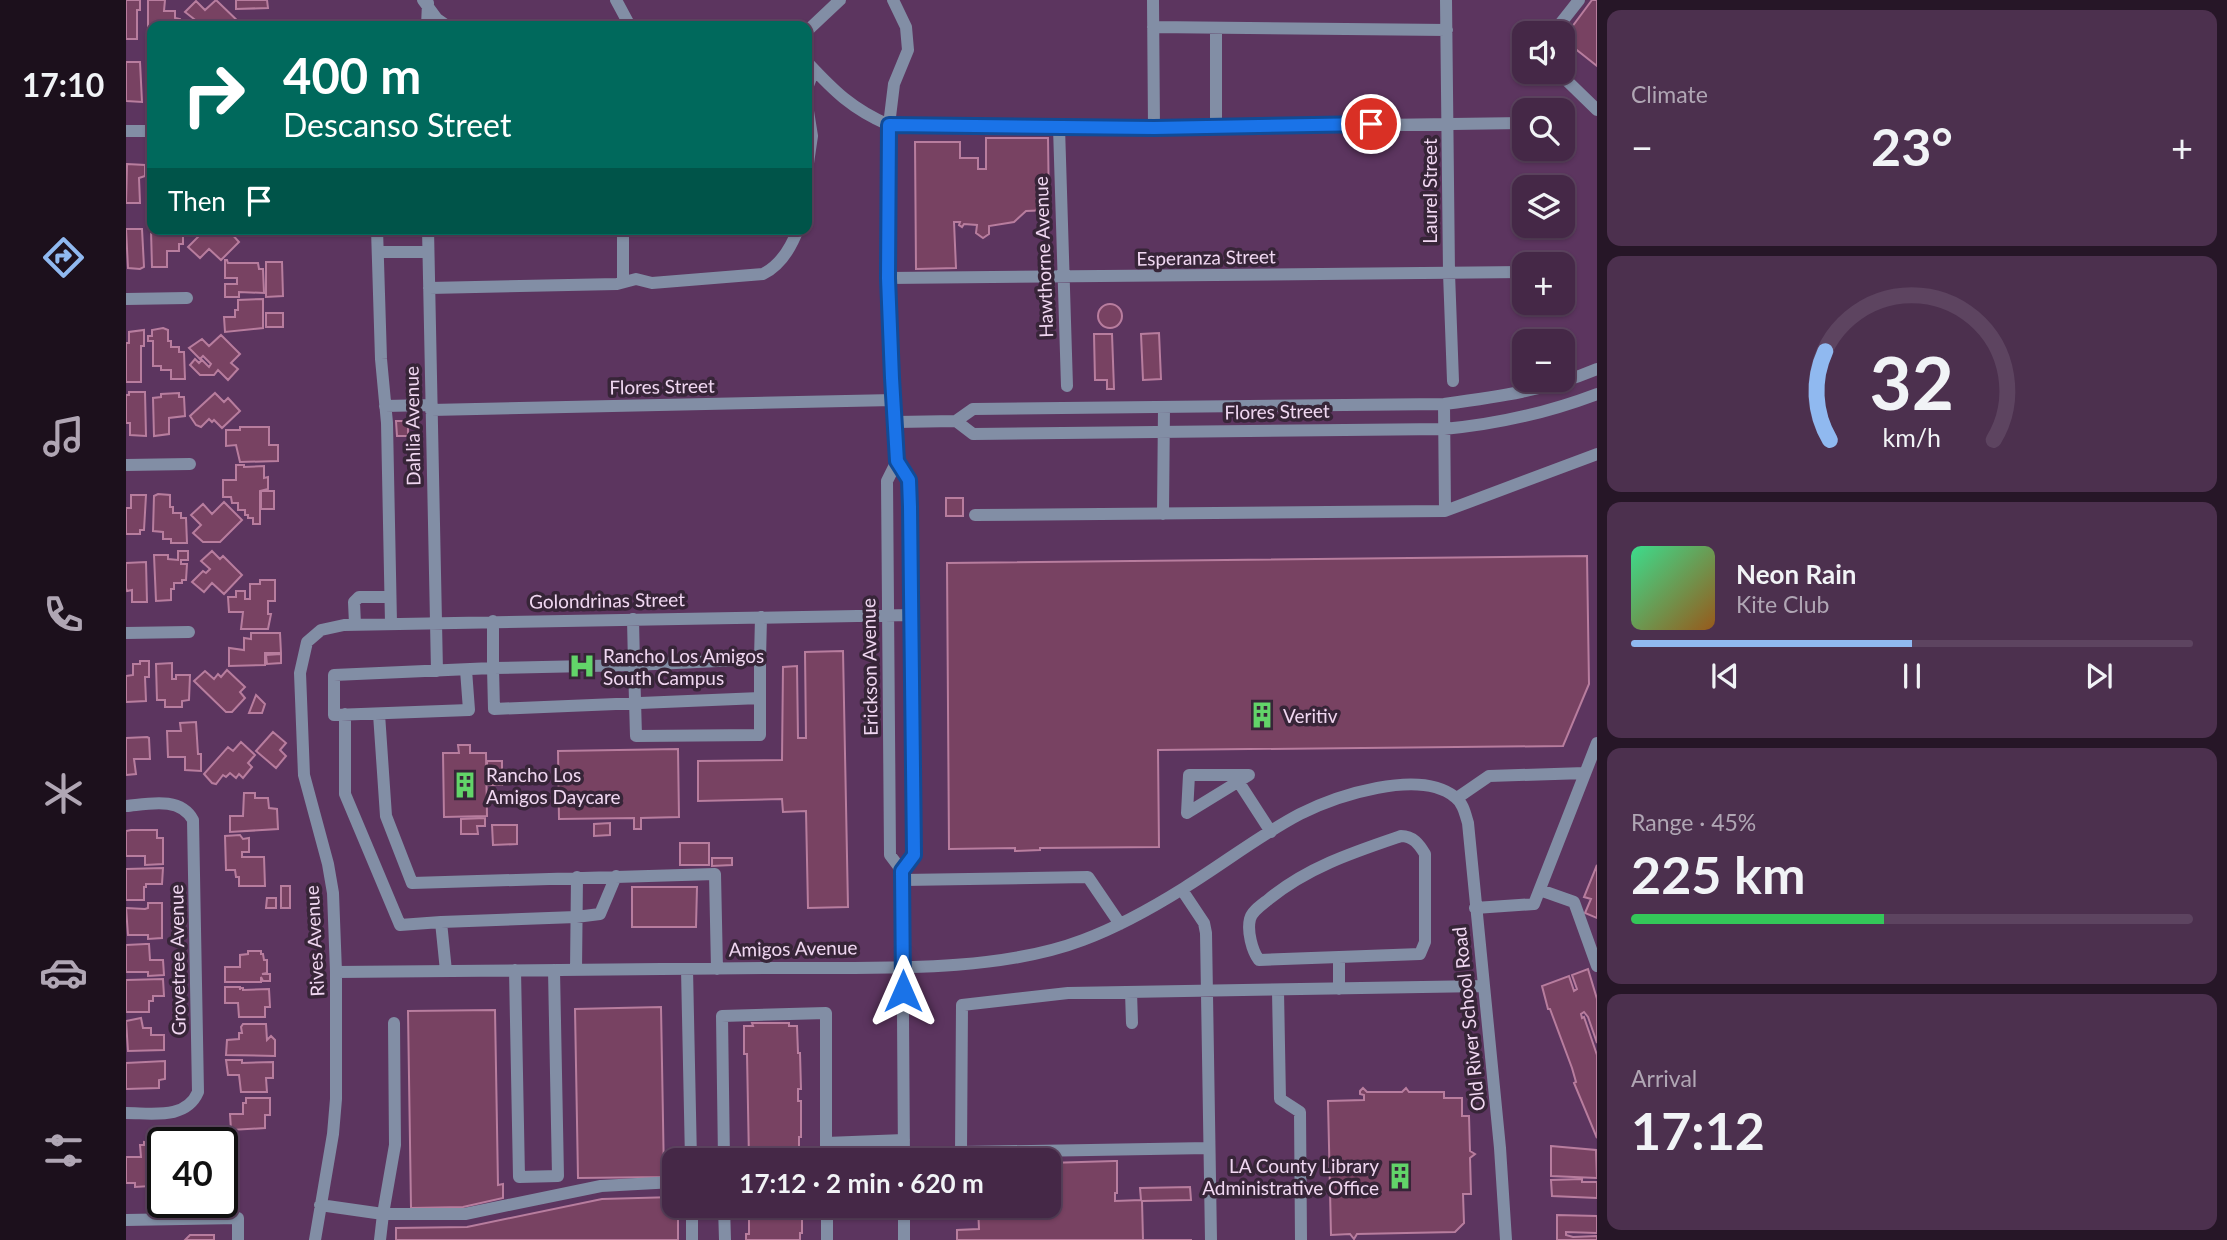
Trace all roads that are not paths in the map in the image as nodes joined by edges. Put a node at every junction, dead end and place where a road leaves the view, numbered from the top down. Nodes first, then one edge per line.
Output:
1 (616, 0) edge
2 (840, 0) edge
3 (893, 0) edge
4 (1153, 0) edge
5 (1446, 0) edge
6 (1579, 0) edge
7 (427, 2) edge
8 (427, 21) edge
9 (440, 21) edge
10 (627, 21) edge
11 (1562, 21) edge
12 (812, 26) edge
13 (1153, 27) junction
14 (1216, 28) junction
15 (1447, 30) junction
16 (812, 67) edge
17 (1570, 84) edge
18 (1597, 110) edge
19 (1448, 122) junction
20 (1512, 123) edge
21 (889, 125) junction
22 (1059, 127) junction
23 (1216, 127) junction
24 (1154, 128) junction
25 (126, 131) edge
26 (147, 131) edge
27 (377, 235) edge
28 (428, 235) edge
29 (623, 235) edge
30 (794, 235) edge
31 (378, 252) junction
32 (428, 252) junction
33 (1512, 272) edge
34 (1449, 273) junction
35 (888, 278) junction
36 (1063, 278) junction
37 (623, 281) junction
38 (429, 288) junction
39 (187, 298) dead end
40 (126, 299) edge
41 (1597, 369) edge
42 (1453, 381) dead end
43 (1067, 386) dead end
44 (1597, 394) edge
45 (385, 400) junction
46 (894, 400) junction
47 (1444, 404) junction
48 (431, 407) junction
49 (1164, 407) junction
50 (956, 421) junction
51 (897, 422) junction
52 (1444, 429) junction
53 (1163, 432) junction
54 (1597, 454) edge
55 (897, 461) junction
56 (190, 464) dead end
57 (126, 465) edge
58 (1445, 511) junction
59 (1163, 514) junction
60 (975, 515) dead end
61 (390, 597) junction
62 (887, 615) junction
63 (912, 615) junction
64 (761, 617) junction
65 (633, 619) junction
66 (493, 621) junction
67 (435, 622) junction
68 (391, 623) junction
69 (355, 624) junction
70 (189, 632) dead end
71 (126, 633) edge
72 (307, 642) joint
73 (760, 659) junction
74 (634, 665) junction
75 (493, 668) junction
76 (466, 670) junction
77 (437, 671) junction
78 (760, 698) junction
79 (635, 704) junction
80 (494, 709) junction
81 (469, 710) junction
82 (345, 714) junction
83 (379, 714) junction
84 (1597, 743) edge
85 (1585, 773) junction
86 (1238, 781) junction
87 (1457, 798) junction
88 (126, 806) edge
89 (1270, 832) junction
90 (903, 875) junction
91 (616, 876) junction
92 (577, 877) junction
93 (1182, 890) junction
94 (1540, 890) junction
95 (1475, 908) junction
96 (576, 917) junction
97 (441, 922) junction
98 (1121, 924) junction
99 (1339, 957) junction
100 (903, 966) junction
101 (1597, 966) edge
102 (717, 968) junction
103 (687, 969) junction
104 (515, 970) junction
105 (554, 970) junction
106 (576, 970) junction
107 (446, 971) junction
108 (337, 972) junction
109 (1483, 986) junction
110 (1339, 989) junction
111 (1207, 991) junction
112 (1278, 991) junction
113 (1131, 992) junction
114 (394, 1023) dead end
115 (1132, 1023) dead end
116 (126, 1113) edge
117 (826, 1143) junction
118 (691, 1148) edge
119 (724, 1148) edge
120 (826, 1148) edge
121 (875, 1148) edge
122 (904, 1148) edge
123 (961, 1148) edge
124 (1209, 1148) junction
125 (1061, 1151) edge
126 (541, 1176) junction
127 (662, 1183) edge
128 (542, 1198) junction
129 (320, 1205) junction
130 (383, 1214) junction
131 (692, 1218) edge
132 (724, 1218) edge
133 (827, 1218) edge
134 (905, 1218) edge
135 (126, 1220) edge
136 (906, 1237) edge
137 (238, 1240) edge
138 (315, 1240) edge
139 (380, 1240) edge
140 (692, 1240) edge
141 (724, 1240) edge
142 (827, 1240) edge
143 (1211, 1240) edge
144 (1301, 1240) edge
145 (1506, 1240) edge

1 - 10 street
2 - 12 street
3 - 21 street, Erickson Avenue
4 - 13 street
5 - 15 street, Laurel Street
6 - 11 street
7 - 8 street
7 - 9 street
13 - 14 street
13 - 24 street
14 - 15 street
14 - 23 street
15 - 19 street, Laurel Street
16 - 21 street
17 - 18 street
19 - 20 street
19 - 23 street
19 - 34 street, Laurel Street
21 - 22 street
21 - 35 street, Erickson Avenue
22 - 24 street
22 - 36 street, Hawthorne Avenue
23 - 24 street
25 - 26 street
27 - 31 street
28 - 32 street, Dahlia Avenue
29 - 37 street
30 - 37 street
31 - 32 street
31 - 45 street
32 - 38 street, Dahlia Avenue
33 - 34 street, Esperanza Street
34 - 36 street, Esperanza Street
34 - 42 street, Laurel Street
35 - 36 street, Esperanza Street
35 - 46 street, Erickson Avenue
36 - 43 street, Hawthorne Avenue
37 - 38 street
38 - 48 street, Dahlia Avenue
39 - 40 street
41 - 47 street, Flores Street
44 - 52 street, Flores Street
45 - 48 street, Flores Street
45 - 61 street
46 - 48 street, Flores Street
46 - 51 street, Erickson Avenue
47 - 49 street, Flores Street
47 - 52 street
48 - 67 street, Dahlia Avenue
49 - 50 street, Flores Street
49 - 53 street
50 - 51 street, Flores Street
50 - 53 street, Flores Street
51 - 55 street, Erickson Avenue
52 - 53 street, Flores Street
52 - 58 street
53 - 59 street
54 - 58 street
55 - 62 street, Erickson Avenue
55 - 63 street, Erickson Avenue
56 - 57 street
58 - 59 street
59 - 60 street
61 - 68 street
61 - 69 street
62 - 63 street, Golondrinas Street
62 - 64 street, Golondrinas Street
62 - 90 street, Erickson Avenue
63 - 90 street, Erickson Avenue
64 - 65 street, Golondrinas Street
64 - 73 street
65 - 66 street, Golondrinas Street
65 - 74 street
66 - 67 street, Golondrinas Street
66 - 75 street
67 - 68 street, Golondrinas Street
67 - 77 street, Dahlia Avenue
68 - 69 street, Golondrinas Street
69 - 72 street, Golondrinas Street
70 - 71 street
72 - 108 street, Rives Avenue
73 - 74 street
73 - 78 street
74 - 75 street
74 - 79 street
75 - 76 street
75 - 80 street
76 - 77 street
76 - 81 street
77 - 82 street
78 - 79 street
78 - 79 street
79 - 80 street
80 - 81 street
81 - 83 street
82 - 83 street
82 - 97 street
83 - 92 street
84 - 85 street
85 - 87 street
85 - 94 street
86 - 86 street
86 - 89 street
87 - 89 street, Amigos Avenue
87 - 95 street, Old River School Road
88 - 116 street, Grovetree Avenue
89 - 93 street, Amigos Avenue
90 - 98 street
90 - 100 street, Erickson Avenue
91 - 92 street
91 - 96 street
91 - 102 street
92 - 96 street
93 - 98 street, Amigos Avenue
93 - 111 street
94 - 95 street
94 - 101 street
95 - 109 street, Old River School Road
96 - 97 street
96 - 106 street
97 - 107 street
98 - 100 street, Amigos Avenue
99 - 99 street
99 - 110 street
100 - 102 street, Amigos Avenue
100 - 122 street, Erickson Avenue
102 - 103 street, Amigos Avenue
103 - 106 street, Amigos Avenue
103 - 118 street
104 - 105 street, Amigos Avenue
104 - 107 street, Amigos Avenue
104 - 126 street
105 - 106 street, Amigos Avenue
105 - 126 street
107 - 108 street, Amigos Avenue
108 - 129 street, Rives Avenue
109 - 110 street
109 - 145 street, Old River School Road
110 - 112 street
111 - 112 street
111 - 113 street
111 - 124 street
112 - 144 street
113 - 115 street
113 - 123 street
114 - 130 street
117 - 119 street
117 - 120 street
117 - 121 street
124 - 125 street
124 - 143 street
126 - 128 street
127 - 128 street
128 - 130 street
129 - 130 street
129 - 138 street, Rives Avenue
130 - 139 street
131 - 140 street
132 - 141 street
133 - 142 street
134 - 136 street
135 - 137 street

